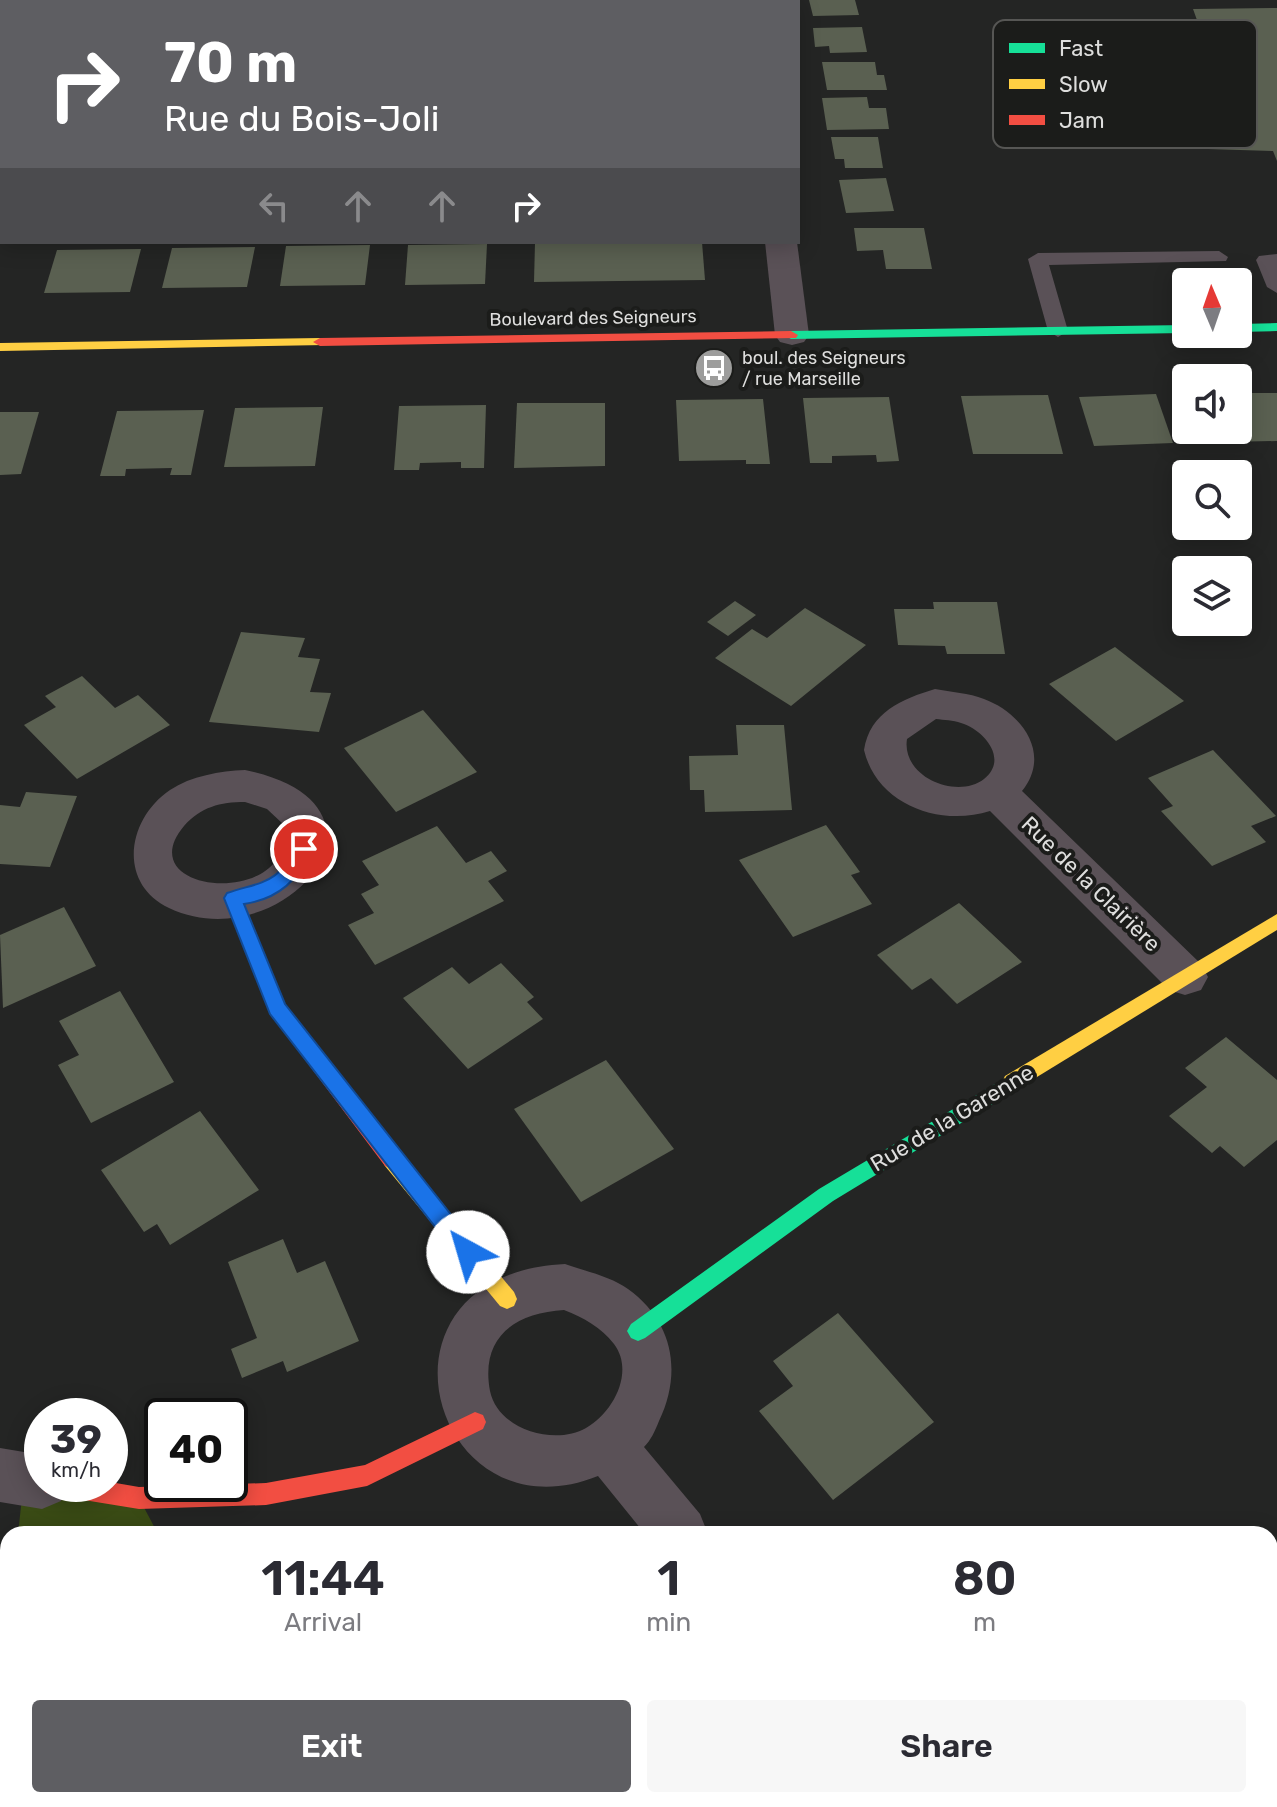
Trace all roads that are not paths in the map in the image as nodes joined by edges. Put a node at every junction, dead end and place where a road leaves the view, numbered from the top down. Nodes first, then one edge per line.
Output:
1 (781, 244) edge
2 (1219, 257) dead end
3 (1277, 260) edge
4 (1277, 287) edge
5 (1277, 327) edge
6 (1252, 328) edge
7 (1172, 329) edge
8 (1058, 331) junction
9 (792, 335) junction
10 (0, 347) edge
11 (996, 791) dead end
12 (233, 898) dead end
13 (1272, 931) edge
14 (1185, 977) junction
15 (507, 1299) junction
16 (638, 1331) junction
17 (475, 1422) junction
18 (608, 1446) junction
19 (0, 1475) edge
20 (24, 1479) edge
21 (128, 1496) edge
22 (673, 1526) edge

1 - 9 street
2 - 8 lane
3 - 4 lane
5 - 6 street
7 - 8 street, Boulevard des Seigneurs
8 - 9 street, Boulevard des Seigneurs
9 - 10 street, Boulevard des Seigneurs
11 - 14 street, Rue de la Clairière
12 - 15 street
13 - 14 street, Rue de la Garenne
14 - 16 street, Rue de la Garenne
15 - 16 street
15 - 17 street
16 - 18 street
17 - 18 street
17 - 21 street
18 - 22 street
19 - 20 street

